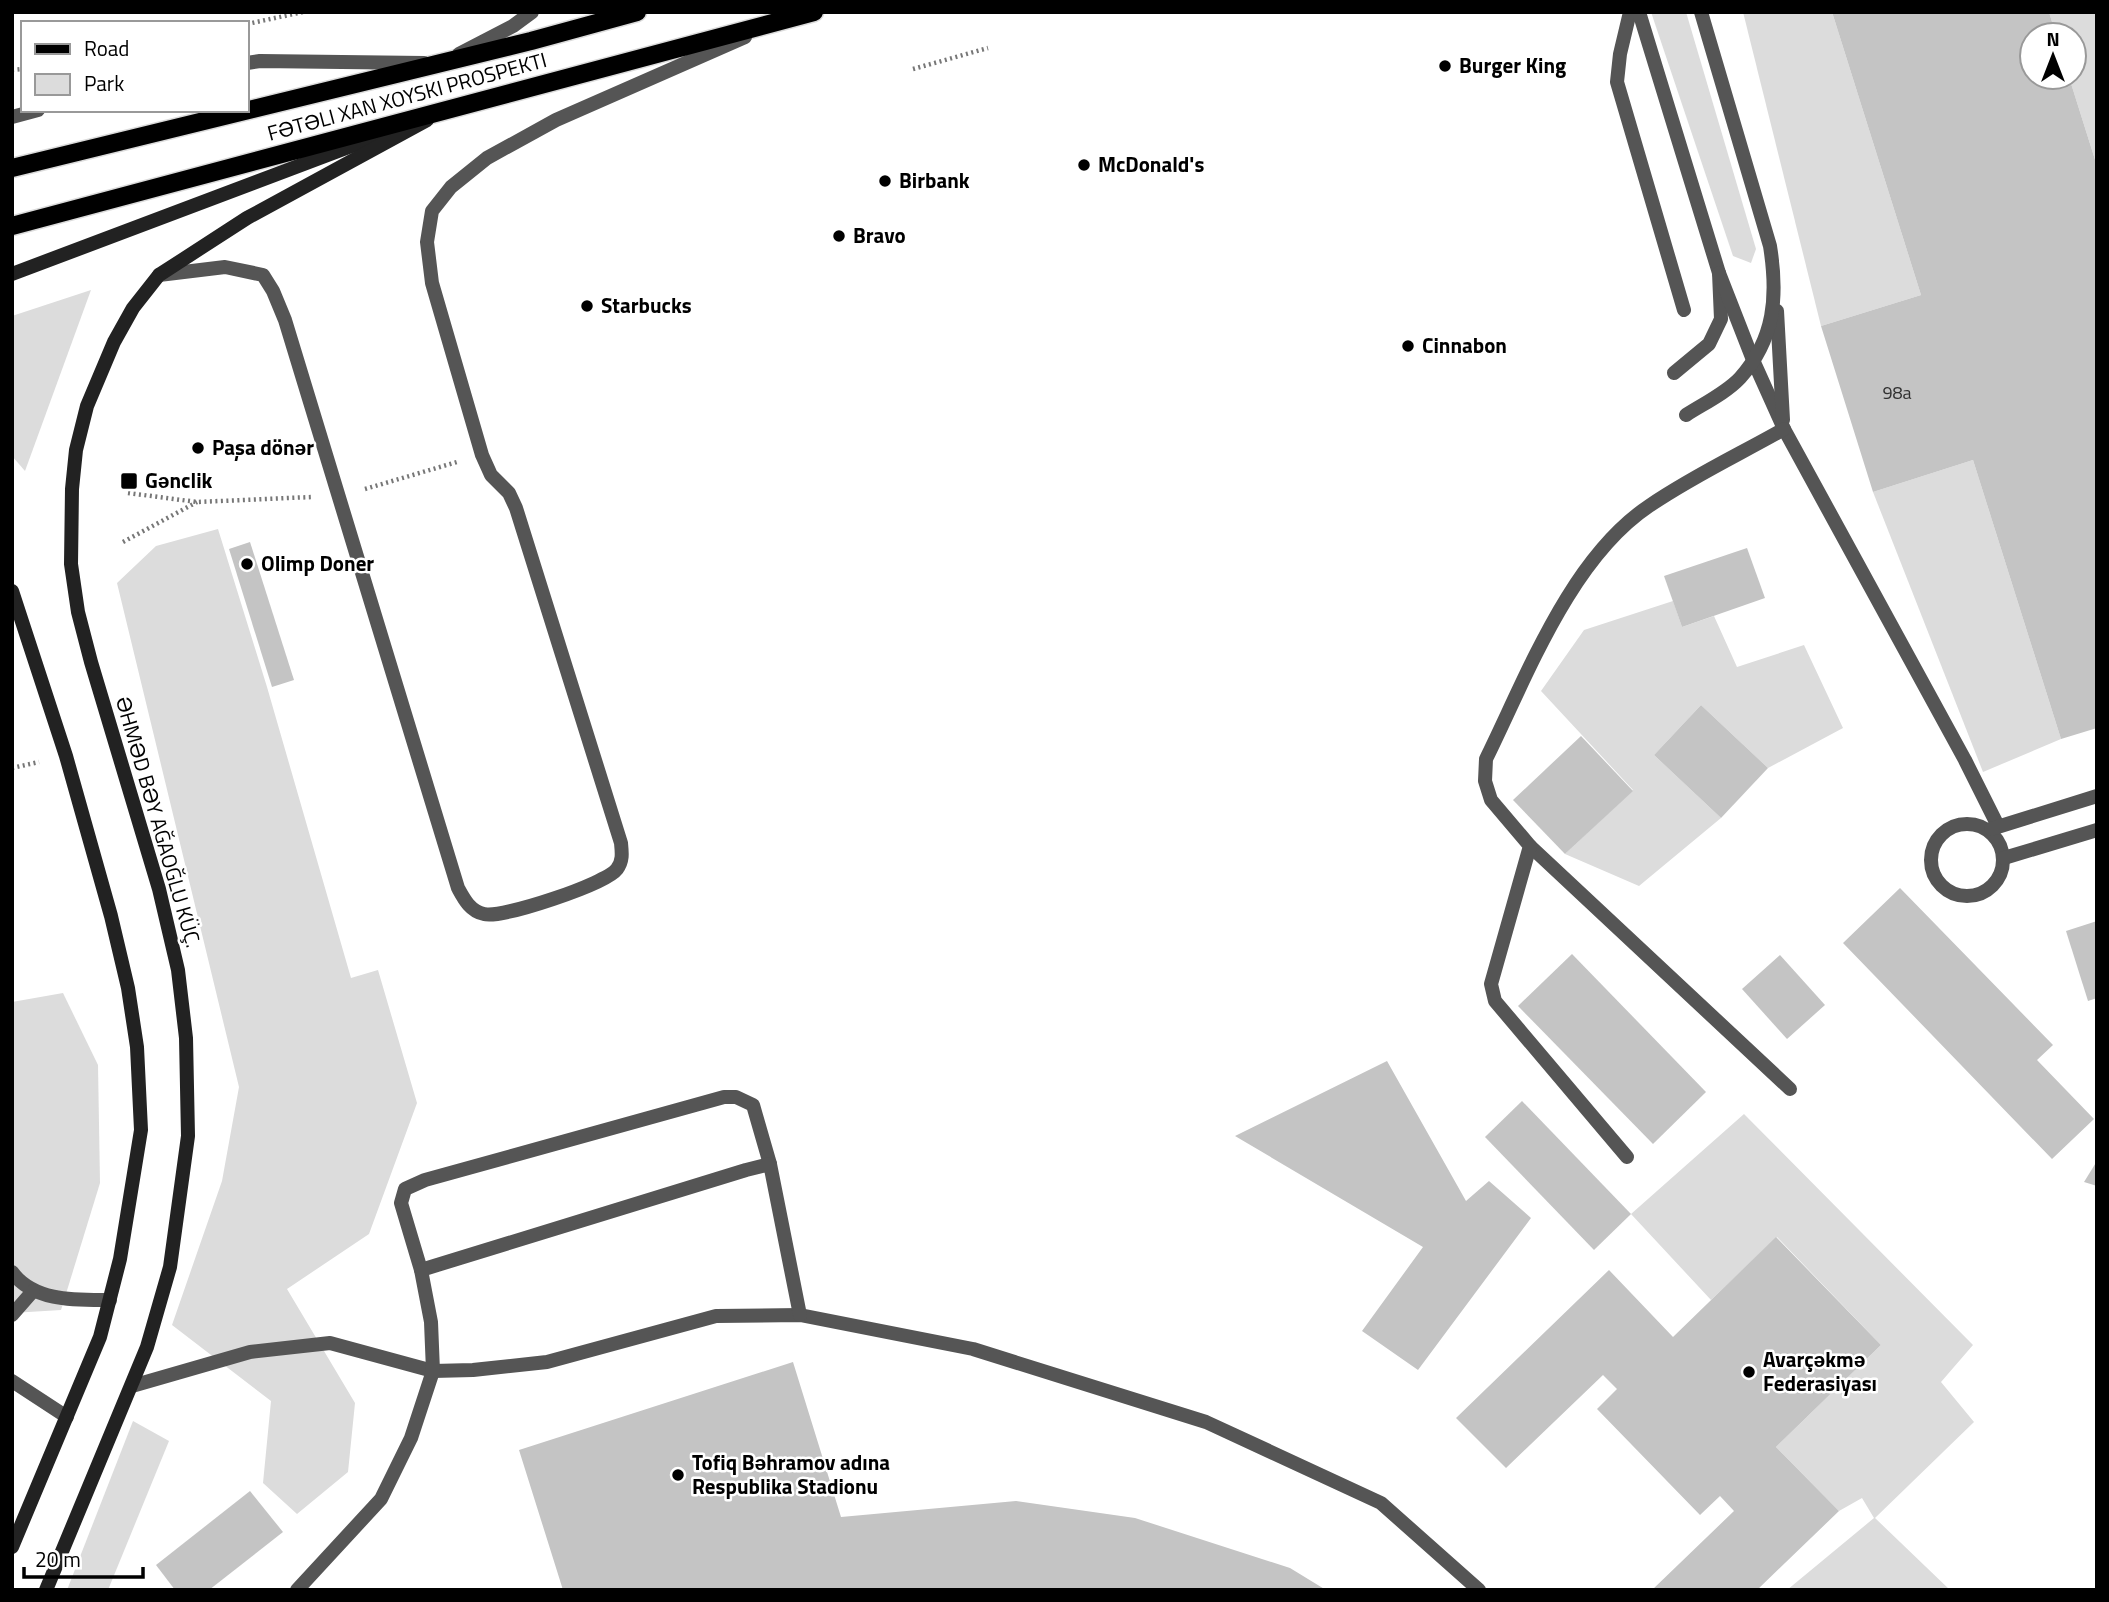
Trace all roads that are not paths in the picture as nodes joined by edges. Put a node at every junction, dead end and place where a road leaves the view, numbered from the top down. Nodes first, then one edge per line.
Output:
1 (532, 12) edge
2 (637, 12) edge
3 (814, 12) edge
4 (1630, 12) edge
5 (1640, 12) edge
6 (1701, 12) edge
7 (780, 21) junction
8 (248, 63) edge
9 (443, 63) junction
10 (447, 110) junction
11 (248, 111) edge
12 (31, 112) edge
13 (242, 112) edge
14 (12, 117) edge
15 (12, 168) edge
16 (12, 226) edge
17 (1719, 273) junction
18 (12, 274) edge
19 (159, 275) junction
20 (1775, 280) junction
21 (1684, 310) dead end
22 (1753, 360) junction
23 (1674, 373) dead end
24 (1686, 415) dead end
25 (1784, 429) junction
26 (12, 591) edge
27 (2097, 796) edge
28 (1993, 828) junction
29 (2097, 830) edge
30 (1530, 846) junction
31 (2004, 858) junction
32 (1790, 1089) dead end
33 (1627, 1157) dead end
34 (769, 1164) junction
35 (421, 1270) junction
36 (12, 1272) edge
37 (33, 1291) junction
38 (110, 1300) junction
39 (12, 1315) edge
40 (800, 1315) junction
41 (433, 1371) junction
42 (12, 1381) edge
43 (132, 1386) junction
44 (67, 1417) junction
45 (12, 1548) edge
46 (46, 1590) edge
47 (297, 1590) edge
48 (1479, 1590) edge

1 - 9 lane
2 - 9 main road, FƏTƏLI XAN XOYSKI PROSPEKTI
3 - 7 main road, FƏTƏLI XAN XOYSKI PROSPEKTI
4 - 21 lane
5 - 17 lane
6 - 20 lane
7 - 10 main road, FƏTƏLI XAN XOYSKI PROSPEKTI
7 - 19 lane
8 - 9 lane
9 - 11 main road, FƏTƏLI XAN XOYSKI PROSPEKTI
10 - 16 main road, FƏTƏLI XAN XOYSKI PROSPEKTI
10 - 18 street
10 - 19 street, ƏHMƏD BƏY AĞAOĞLU KÜÇ.
12 - 14 lane
13 - 15 main road, FƏTƏLI XAN XOYSKI PROSPEKTI
17 - 22 lane
17 - 23 lane
19 - 43 street, ƏHMƏD BƏY AĞAOĞLU KÜÇ.
20 - 22 lane
20 - 25 lane
22 - 24 lane
22 - 25 lane
25 - 28 lane
25 - 30 lane
26 - 38 street
27 - 28 lane
28 - 31 lane
28 - 31 lane
29 - 31 lane
30 - 32 lane
30 - 33 lane
34 - 35 lane
34 - 35 lane
34 - 40 lane
35 - 41 lane
36 - 37 lane
37 - 38 lane
37 - 39 lane
38 - 44 street
40 - 41 lane
40 - 48 lane
41 - 43 lane
41 - 47 lane
42 - 44 lane
43 - 46 street, ƏHMƏD BƏY AĞAOĞLU KÜÇ.
44 - 45 street

